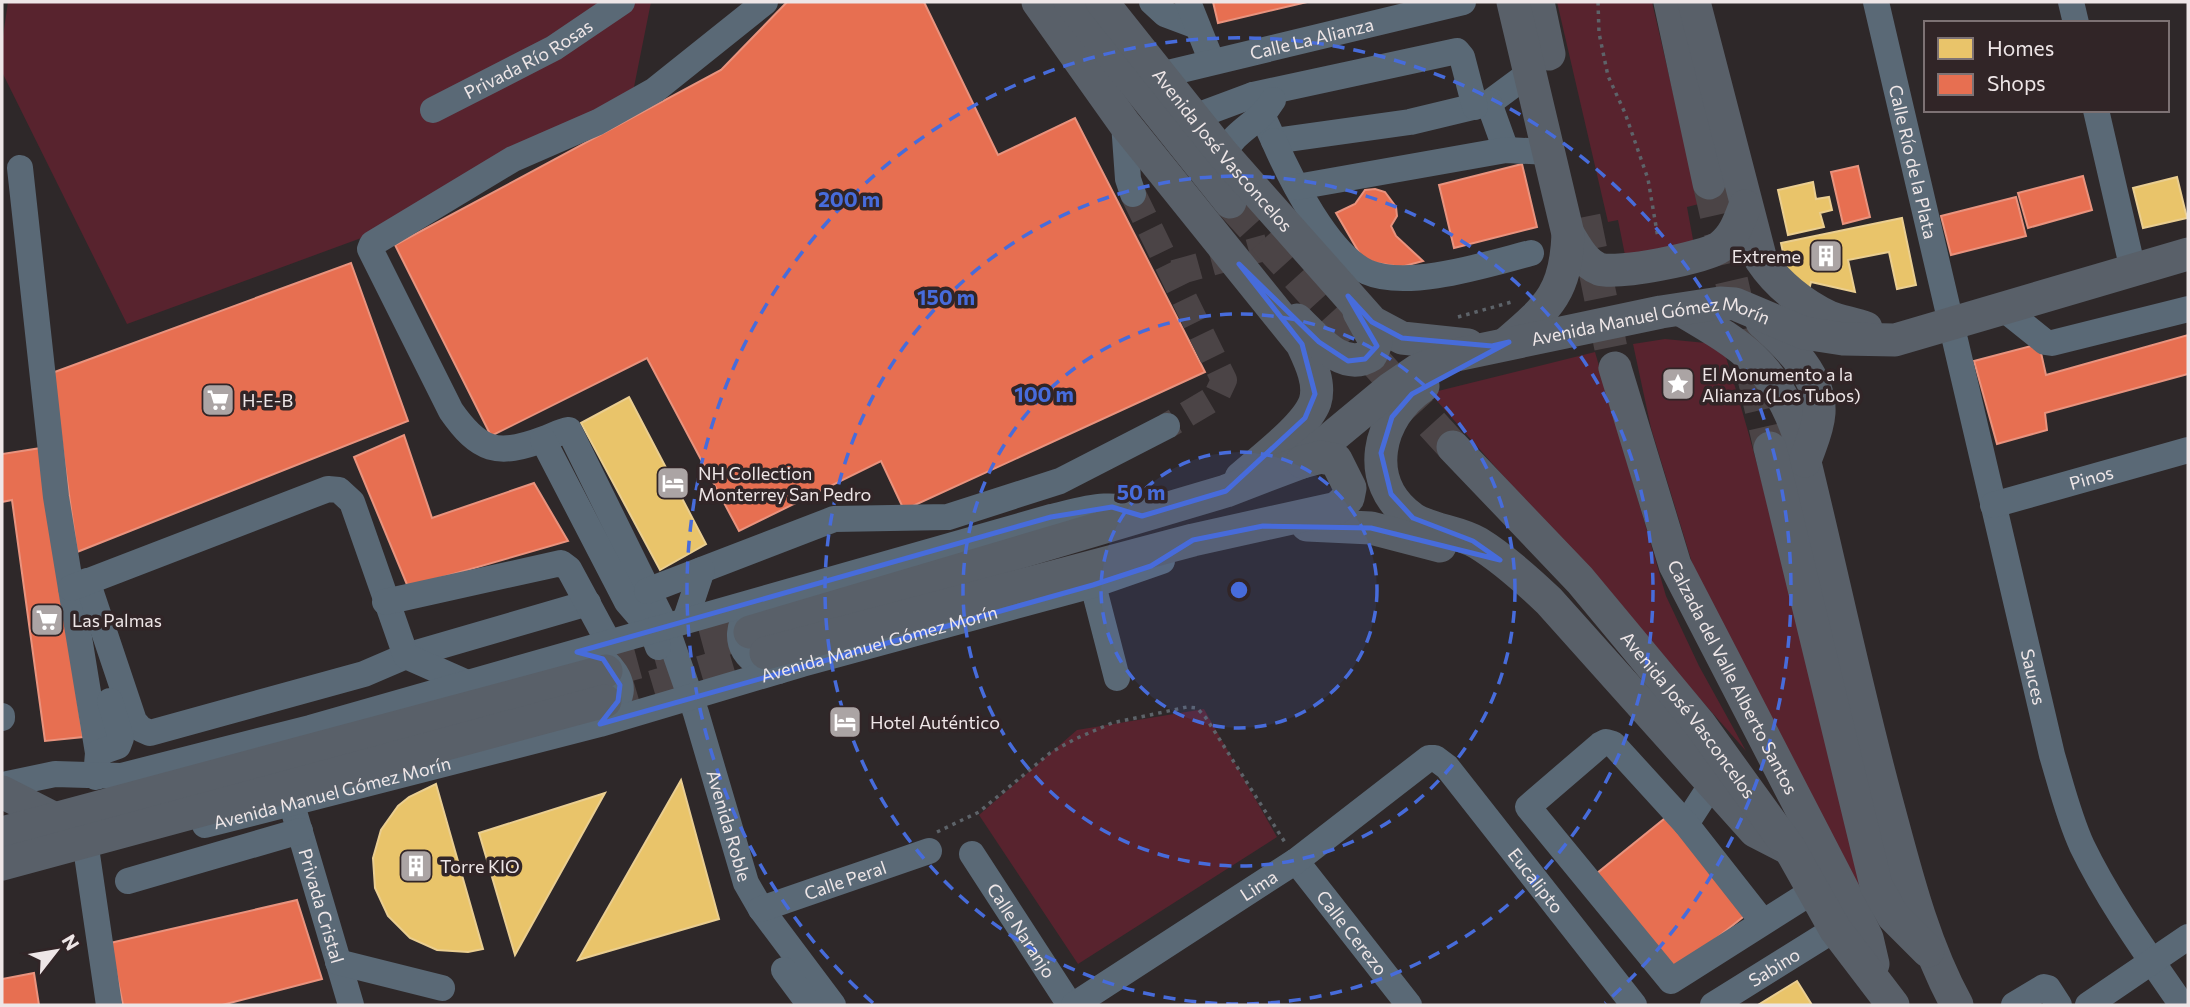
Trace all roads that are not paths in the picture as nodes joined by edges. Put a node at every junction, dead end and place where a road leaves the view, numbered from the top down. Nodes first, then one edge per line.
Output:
1 (622, 2) edge
2 (765, 2) edge
3 (1038, 2) edge
4 (1070, 2) edge
5 (1102, 2) edge
6 (1152, 2) edge
7 (1463, 2) edge
8 (1513, 2) edge
9 (1538, 2) edge
10 (1670, 2) edge
11 (1694, 2) edge
12 (1876, 2) edge
13 (2071, 2) edge
14 (1193, 14) edge
15 (2076, 21) edge
16 (1212, 62) junction
17 (1531, 72) junction
18 (1160, 75) junction
19 (1258, 105) junction
20 (1482, 105) junction
21 (433, 110) dead end
22 (2096, 112) edge
23 (1194, 117) junction
24 (1124, 123) junction
25 (1274, 141) junction
26 (1506, 150) junction
27 (1550, 152) junction
28 (1223, 154) junction
29 (20, 168) dead end
30 (1709, 183) tunnel mouth
31 (1297, 187) junction
32 (1133, 194) tunnel mouth
33 (1230, 202) tunnel mouth
34 (1745, 206) junction
35 (1576, 225) junction
36 (1531, 253) dead end
37 (2188, 254) edge
38 (1239, 264) junction
39 (2133, 270) junction
40 (1348, 296) junction
41 (1746, 308) junction
42 (2004, 309) junction
43 (2188, 309) edge
44 (1681, 310) junction
45 (1951, 323) junction
46 (1895, 340) junction
47 (1500, 344) junction
48 (1615, 368) tunnel mouth
49 (1167, 426) tunnel mouth
50 (543, 440) junction
51 (1453, 447) tunnel mouth
52 (1770, 448) tunnel mouth
53 (2187, 458) edge
54 (1805, 461) junction
55 (1302, 463) junction
56 (1226, 491) junction
57 (1993, 505) junction
58 (1142, 516) junction
59 (948, 517) junction
60 (1051, 517) junction
61 (1263, 526) junction
62 (1193, 540) junction
63 (1500, 560) junction
64 (702, 570) junction
65 (79, 585) junction
66 (1093, 585) junction
67 (647, 591) junction
68 (757, 600) junction
69 (385, 602) junction
70 (588, 603) junction
71 (668, 627) junction
72 (577, 652) junction
73 (765, 652) junction
74 (406, 656) junction
75 (1118, 678) dead end
76 (467, 682) junction
77 (318, 685) junction
78 (605, 685) junction
79 (683, 700) junction
80 (310, 728) junction
81 (1435, 758) joint
82 (97, 765) junction
83 (1713, 782) junction
84 (2, 785) edge
85 (2, 792) edge
86 (292, 805) junction
87 (55, 820) junction
88 (1686, 824) junction
89 (131, 829) junction
90 (300, 831) junction
91 (2, 833) edge
92 (85, 841) junction
93 (1790, 849) junction
94 (929, 851) road end
95 (972, 854) dead end
96 (1296, 861) junction
97 (2, 864) edge
98 (128, 881) dead end
99 (1813, 891) junction
100 (761, 909) junction
101 (1763, 922) junction
102 (1835, 929) junction
103 (2188, 937) edge
104 (1932, 955) junction
105 (338, 962) junction
106 (2152, 962) junction
107 (1873, 978) junction
108 (442, 988) dead end
109 (1402, 1003) edge
110 (109, 1005) edge
111 (351, 1005) edge
112 (810, 1005) edge
113 (833, 1005) edge
114 (1072, 1005) edge
115 (1634, 1005) edge
116 (1713, 1005) edge
117 (1893, 1005) edge
118 (1957, 1005) edge
119 (2014, 1005) edge
120 (2059, 1005) edge
121 (2088, 1005) edge
122 (2182, 1005) edge

1 - 21 street, Privada Río Rosas
2 - 50 street
3 - 24 main road
4 - 33 main road, Avenida José Vasconcelos
5 - 18 main road, Avenida José Vasconcelos
6 - 14 street
7 - 16 street, Calle La Alianza
8 - 17 main road
9 - 35 main road
10 - 30 main road
11 - 34 main road
12 - 45 street, Calle Río de la Plata
13 - 15 street
14 - 16 street
16 - 18 street, Calle La Alianza
17 - 20 street
17 - 27 main road
18 - 23 main road, Avenida José Vasconcelos
19 - 20 street
19 - 23 street
19 - 25 street
19 - 28 street
20 - 25 street
20 - 26 street
22 - 39 street
23 - 28 main road, Avenida José Vasconcelos
24 - 32 street
24 - 38 main road
25 - 31 street
26 - 27 street
26 - 31 street
27 - 35 main road
28 - 40 main road, Avenida José Vasconcelos
29 - 65 street
31 - 36 street
34 - 35 main road
34 - 46 main road
35 - 47 main road
37 - 39 main road, Avenida Manuel Gómez Morín
38 - 40 main road
38 - 56 main road
39 - 42 main road, Avenida Manuel Gómez Morín
40 - 47 main road
41 - 44 main road, Avenida Manuel Gómez Morín
41 - 46 main road, Avenida Manuel Gómez Morín
41 - 54 main road
42 - 43 street
42 - 45 main road, Avenida Manuel Gómez Morín
44 - 47 main road, Avenida Manuel Gómez Morín
44 - 54 main road
45 - 46 main road, Avenida Manuel Gómez Morín
45 - 57 street, Sauces
47 - 55 main road, Avenida Manuel Gómez Morín
47 - 63 main road
48 - 107 main road, Calzada del Valle Alberto Santos
49 - 59 street
50 - 67 street
50 - 71 street
51 - 93 main road, Avenida José Vasconcelos
52 - 104 main road
53 - 57 street, Pinos
54 - 104 main road
55 - 56 main road, Avenida Manuel Gómez Morín
55 - 61 main road
56 - 58 main road, Avenida Manuel Gómez Morín
57 - 106 street, Sauces
58 - 60 street, Avenida Manuel Gómez Morín
58 - 73 main road, Avenida Manuel Gómez Morín
59 - 60 street
59 - 64 street
60 - 68 street, Avenida Manuel Gómez Morín
61 - 62 main road
61 - 63 main road
62 - 66 street, Avenida Manuel Gómez Morín
62 - 73 main road, Avenida Manuel Gómez Morín
63 - 83 main road
64 - 67 street
64 - 71 street
65 - 69 street
65 - 77 street
65 - 82 street
66 - 73 street, Avenida Manuel Gómez Morín
66 - 75 street
67 - 71 street
68 - 71 street, Avenida Manuel Gómez Morín
68 - 73 street
69 - 70 street
69 - 74 street
70 - 74 street
70 - 78 street
71 - 78 street, Avenida Manuel Gómez Morín
71 - 79 street, Avenida Roble
72 - 76 street, Avenida Manuel Gómez Morín
72 - 78 street, Avenida Manuel Gómez Morín
72 - 78 street
73 - 79 street, Avenida Manuel Gómez Morín
74 - 76 street
74 - 77 street
76 - 80 street, Avenida Manuel Gómez Morín
77 - 80 street
78 - 79 street, Avenida Manuel Gómez Morín
78 - 86 street, Avenida Manuel Gómez Morín
78 - 87 main road, Avenida Manuel Gómez Morín
78 - 89 main road, Avenida Manuel Gómez Morín
79 - 100 street, Avenida Roble
79 - 112 street, Avenida Roble
80 - 82 street, Avenida Manuel Gómez Morín
81 - 96 street, Lima
81 - 115 street, Eucalipto
82 - 84 street, Avenida Manuel Gómez Morín
83 - 88 street
83 - 93 main road
85 - 87 main road
86 - 89 street, Avenida Manuel Gómez Morín
86 - 90 street, Privada Cristal
87 - 91 main road, Avenida Manuel Gómez Morín
88 - 101 street
88 - 101 street
89 - 92 main road, Avenida Manuel Gómez Morín
90 - 98 street
90 - 105 street, Privada Cristal
92 - 97 main road, Avenida Manuel Gómez Morín
92 - 110 street
93 - 99 main road, Avenida José Vasconcelos
94 - 100 street, Calle Peral
95 - 114 street, Calle Naranjo
96 - 109 street, Calle Cerezo
96 - 114 street, Lima
99 - 101 street
99 - 102 main road, Avenida José Vasconcelos
100 - 113 street, Avenida Roble
102 - 107 main road, Avenida José Vasconcelos
102 - 116 street, Sabino
103 - 106 street
104 - 118 main road
105 - 108 street
105 - 111 street, Privada Cristal
106 - 121 street
106 - 122 street, Sauces
107 - 117 main road, Avenida José Vasconcelos
119 - 120 street

